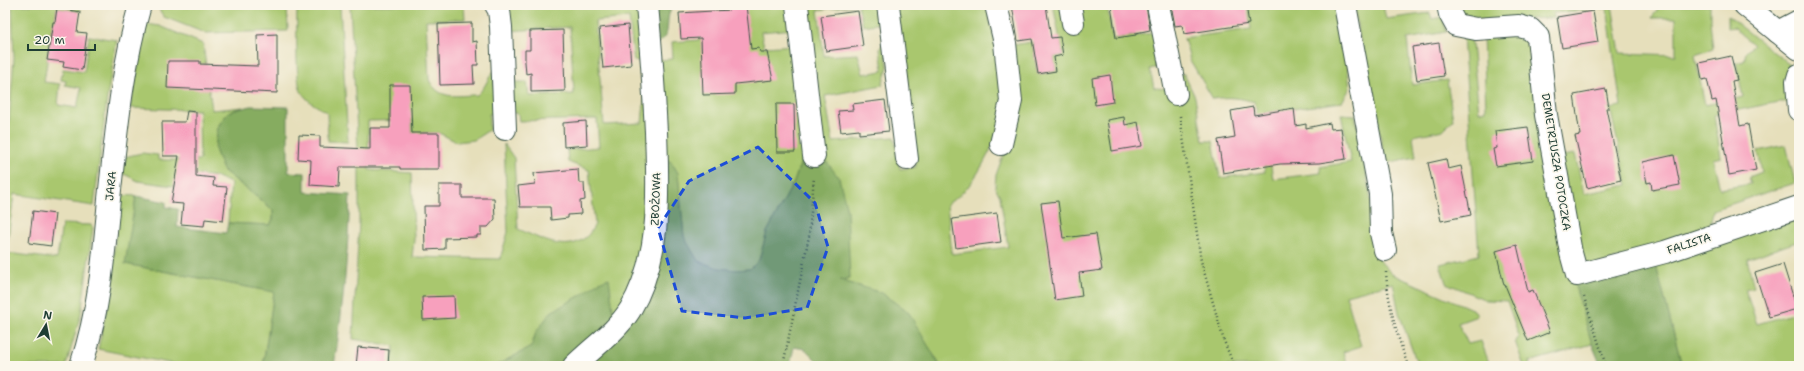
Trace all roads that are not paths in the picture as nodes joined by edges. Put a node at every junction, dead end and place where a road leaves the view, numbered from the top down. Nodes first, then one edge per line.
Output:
1 (140, 5) edge
2 (496, 5) edge
3 (647, 5) edge
4 (798, 5) edge
5 (888, 5) edge
6 (996, 5) edge
7 (1158, 5) edge
8 (1345, 5) edge
9 (1448, 5) edge
10 (1755, 8) edge
11 (1799, 21) edge
12 (1778, 32) junction
13 (1799, 49) edge
14 (1799, 75) edge
15 (1176, 94) road end
16 (1799, 110) edge
17 (505, 129) dead end
18 (1001, 144) dead end
19 (814, 156) road end
20 (907, 159) dead end
21 (1799, 208) edge
22 (1385, 250) road end
23 (1577, 275) joint
24 (81, 366) edge
25 (574, 366) edge

1 - 24 street, JARA
2 - 17 street
3 - 25 street, ZBOŻOWA
4 - 19 street
5 - 20 street
6 - 18 street
7 - 15 street
8 - 22 street
9 - 23 street, DEMETRIUSZA POTOCZKA
10 - 12 street
11 - 12 street
12 - 13 street
14 - 16 street
21 - 23 street, FALISTA

